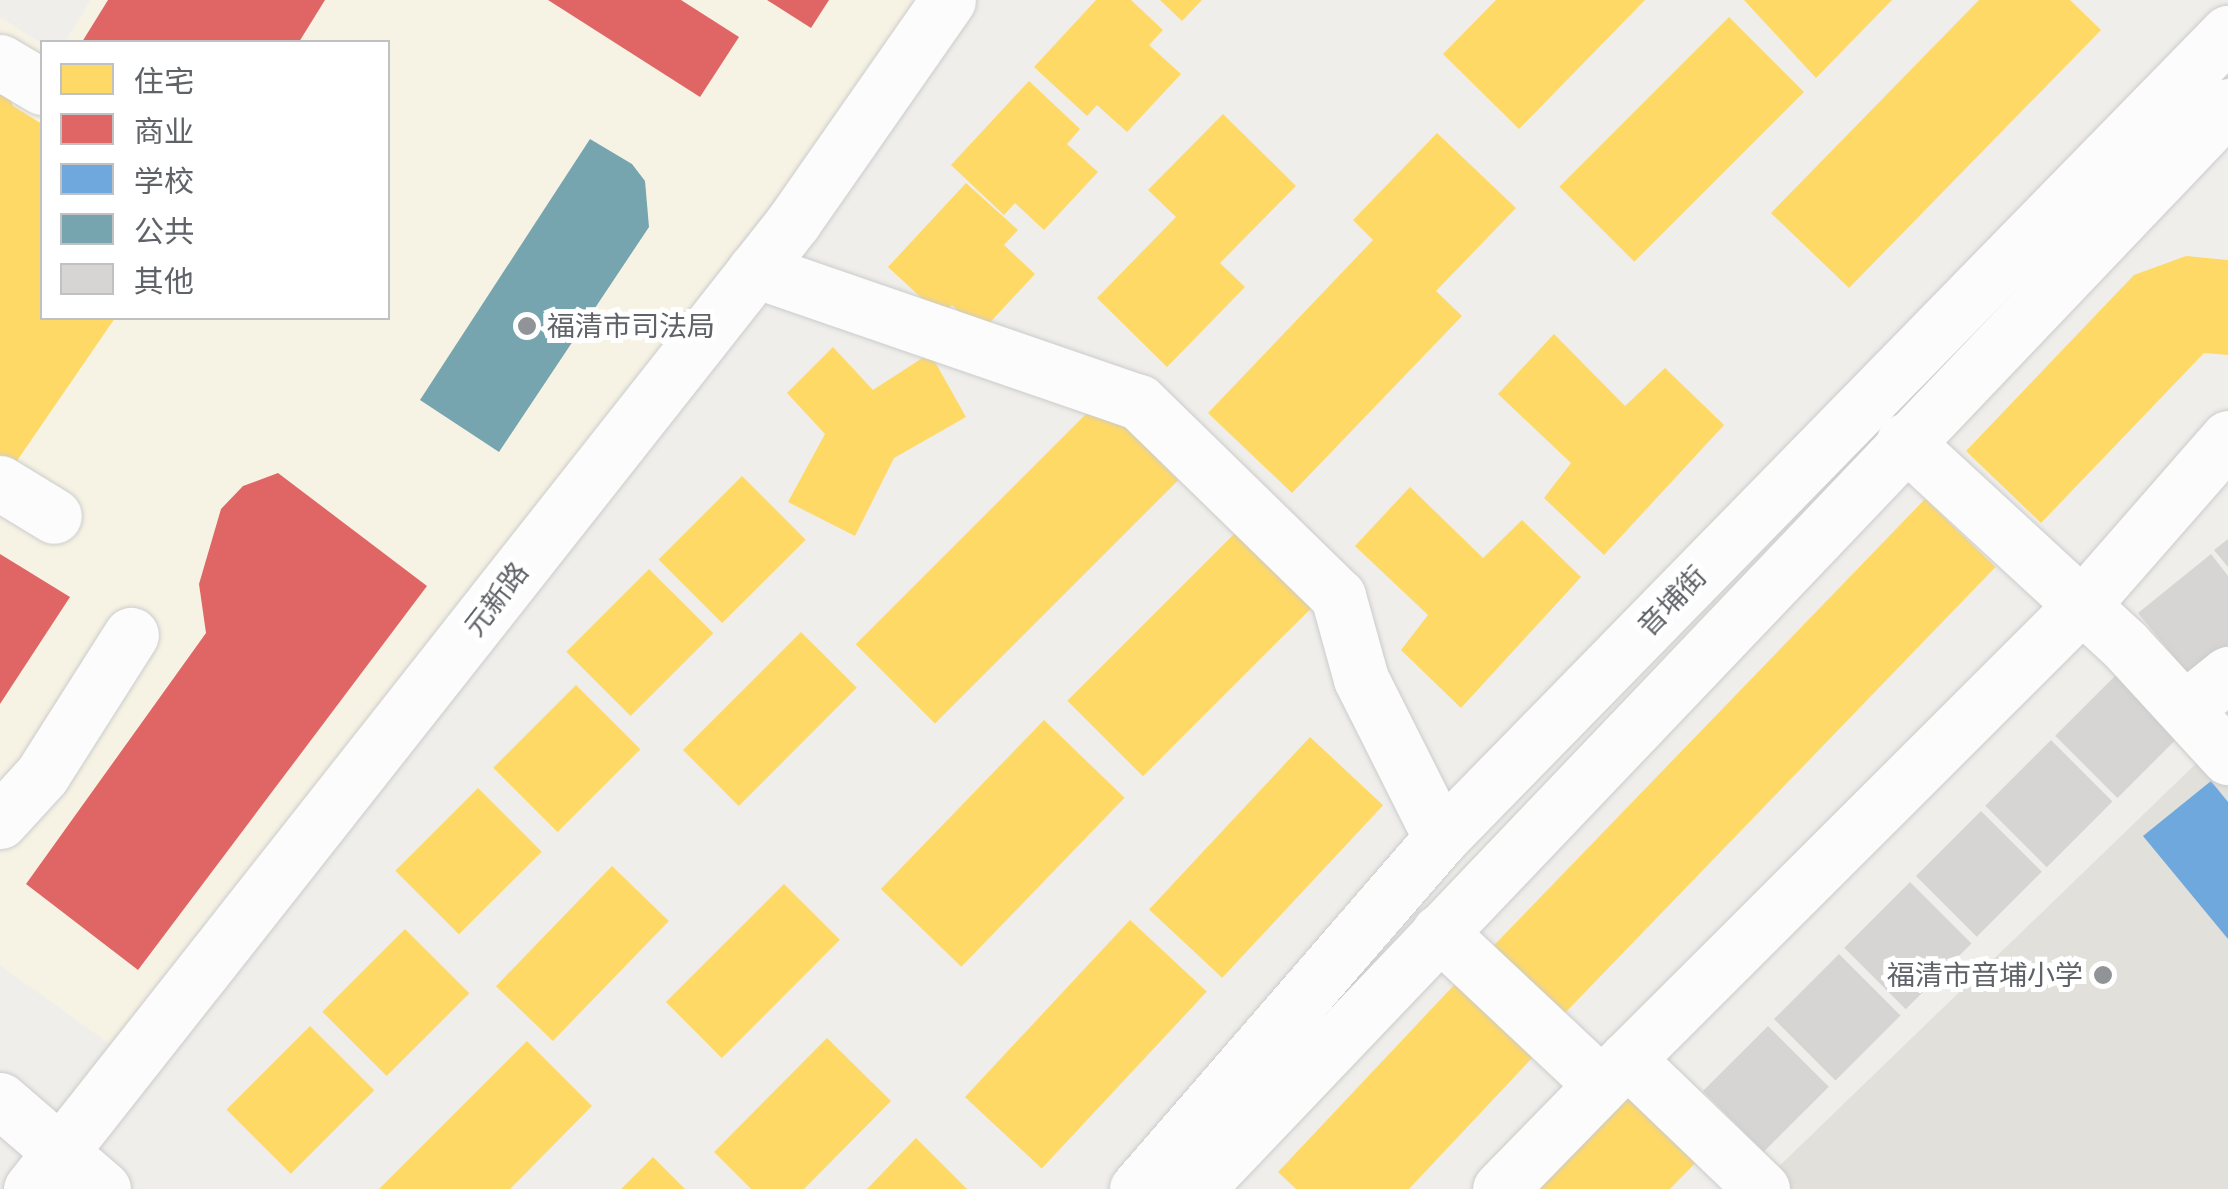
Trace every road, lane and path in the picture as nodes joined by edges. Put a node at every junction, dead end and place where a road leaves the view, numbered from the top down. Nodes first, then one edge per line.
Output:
1 (948, 0) edge
2 (2228, 33) edge
3 (0, 62) edge
4 (40, 87) edge
5 (2228, 106) edge
6 (755, 270) junction
7 (2228, 438) edge
8 (1904, 441) junction
9 (0, 483) edge
10 (54, 516) dead end
11 (2082, 605) junction
12 (131, 635) dead end
13 (2208, 690) edge
14 (2228, 758) edge
15 (0, 821) edge
16 (1441, 838) junction
17 (1439, 932) junction
18 (1613, 1071) junction
19 (0, 1100) edge
20 (45, 1171) edge
21 (0, 1172) edge
22 (1745, 1184) edge
23 (18, 1189) edge
24 (103, 1189) edge
25 (1136, 1189) edge
26 (1196, 1189) edge
27 (1500, 1189) edge

1 - 6 street, 元新路
2 - 16 street, 音埔街
3 - 4 street
5 - 8 street, 音埔街
6 - 16 street
6 - 20 street, 元新路
7 - 11 street
8 - 11 street
8 - 17 street, 音埔街
9 - 10 street
11 - 13 street
11 - 18 street
12 - 15 street
13 - 14 street
16 - 25 street, 音埔街
17 - 18 street
17 - 26 street, 音埔街
18 - 22 street
18 - 27 street
19 - 20 street
20 - 24 street
21 - 23 street

